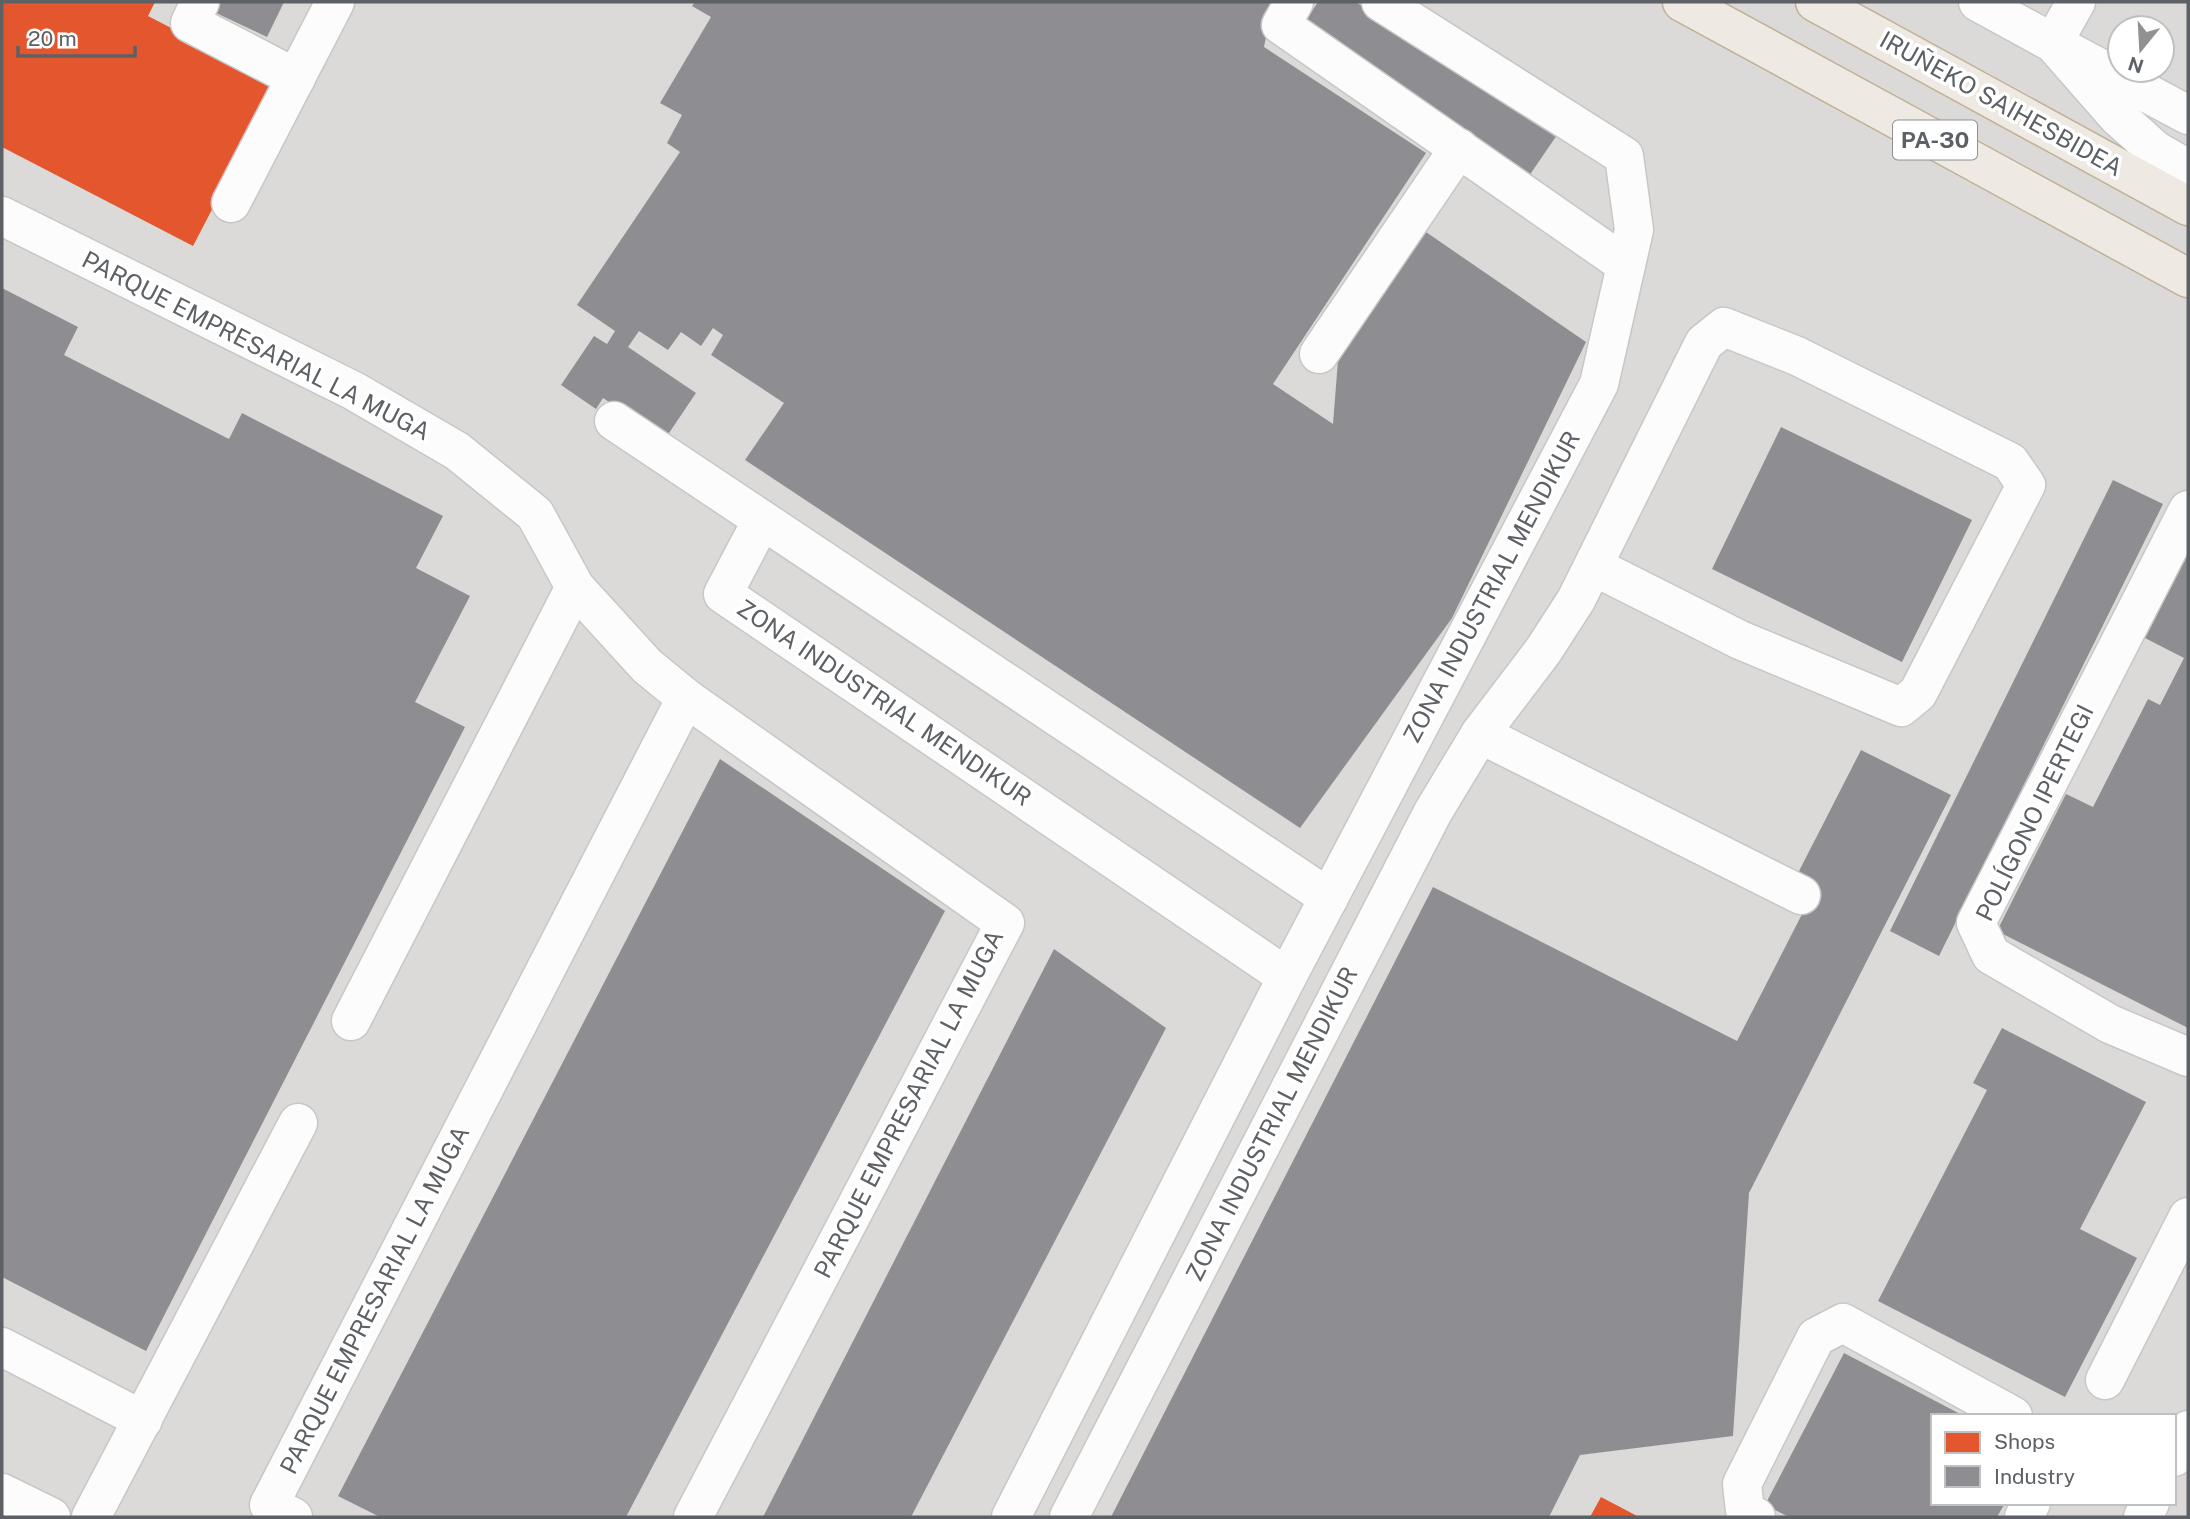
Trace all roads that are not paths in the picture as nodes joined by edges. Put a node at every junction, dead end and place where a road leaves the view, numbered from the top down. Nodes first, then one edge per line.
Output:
1 (200, 2) edge
2 (335, 2) edge
3 (1294, 2) edge
4 (1381, 2) edge
5 (1682, 2) edge
6 (1815, 2) edge
7 (1978, 2) edge
8 (2076, 2) edge
9 (2053, 43) junction
10 (296, 78) junction
11 (2188, 115) edge
12 (1459, 148) junction
13 (2188, 169) edge
14 (231, 202) dead end
15 (2188, 206) edge
16 (2, 216) edge
17 (1626, 265) junction
18 (2188, 278) edge
19 (1320, 354) dead end
20 (614, 421) dead end
21 (2188, 510) edge
22 (762, 520) junction
23 (1593, 566) junction
24 (575, 587) junction
25 (686, 698) junction
26 (1480, 734) junction
27 (1801, 895) dead end
28 (1329, 898) junction
29 (1287, 977) junction
30 (351, 1021) dead end
31 (2188, 1057) edge
32 (298, 1123) dead end
33 (2188, 1217) edge
34 (2, 1347) edge
35 (2105, 1380) dead end
36 (2009, 1414) edge
37 (143, 1420) junction
38 (2188, 1430) edge
39 (2176, 1453) edge
40 (2, 1493) edge
41 (51, 1517) edge
42 (91, 1517) edge
43 (293, 1517) edge
44 (693, 1517) edge
45 (1010, 1517) edge
46 (1069, 1517) edge
47 (1756, 1517) edge

1 - 10 street
2 - 10 street
3 - 12 street
4 - 17 street, ZONA INDUSTRIAL MENDIKUR
5 - 18 highway, PA-30
6 - 15 highway, IRUÑEKO SAIHESBIDEA / PA-30
7 - 9 street, IRUÑEKO SAIHESBIDEA
8 - 9 street
9 - 11 street
9 - 13 street, IRUÑEKO SAIHESBIDEA
10 - 14 street
12 - 17 street
12 - 19 street
16 - 24 street, PARQUE EMPRESARIAL LA MUGA
17 - 28 street, ZONA INDUSTRIAL MENDIKUR
20 - 22 street
21 - 31 street, POLÍGONO IPERTEGI
22 - 28 street
22 - 29 street, ZONA INDUSTRIAL MENDIKUR
23 - 23 street, ZONA INDUSTRIAL MENDIKUR
23 - 26 street, ZONA INDUSTRIAL MENDIKUR
24 - 25 street, PARQUE EMPRESARIAL LA MUGA
24 - 30 street
25 - 43 street, PARQUE EMPRESARIAL LA MUGA
25 - 44 street, PARQUE EMPRESARIAL LA MUGA
26 - 27 street
26 - 46 street, ZONA INDUSTRIAL MENDIKUR
28 - 29 street, ZONA INDUSTRIAL MENDIKUR
29 - 45 street, ZONA INDUSTRIAL MENDIKUR
32 - 37 street
33 - 35 street
34 - 37 street
36 - 47 street
37 - 42 street
38 - 39 street
40 - 41 street

